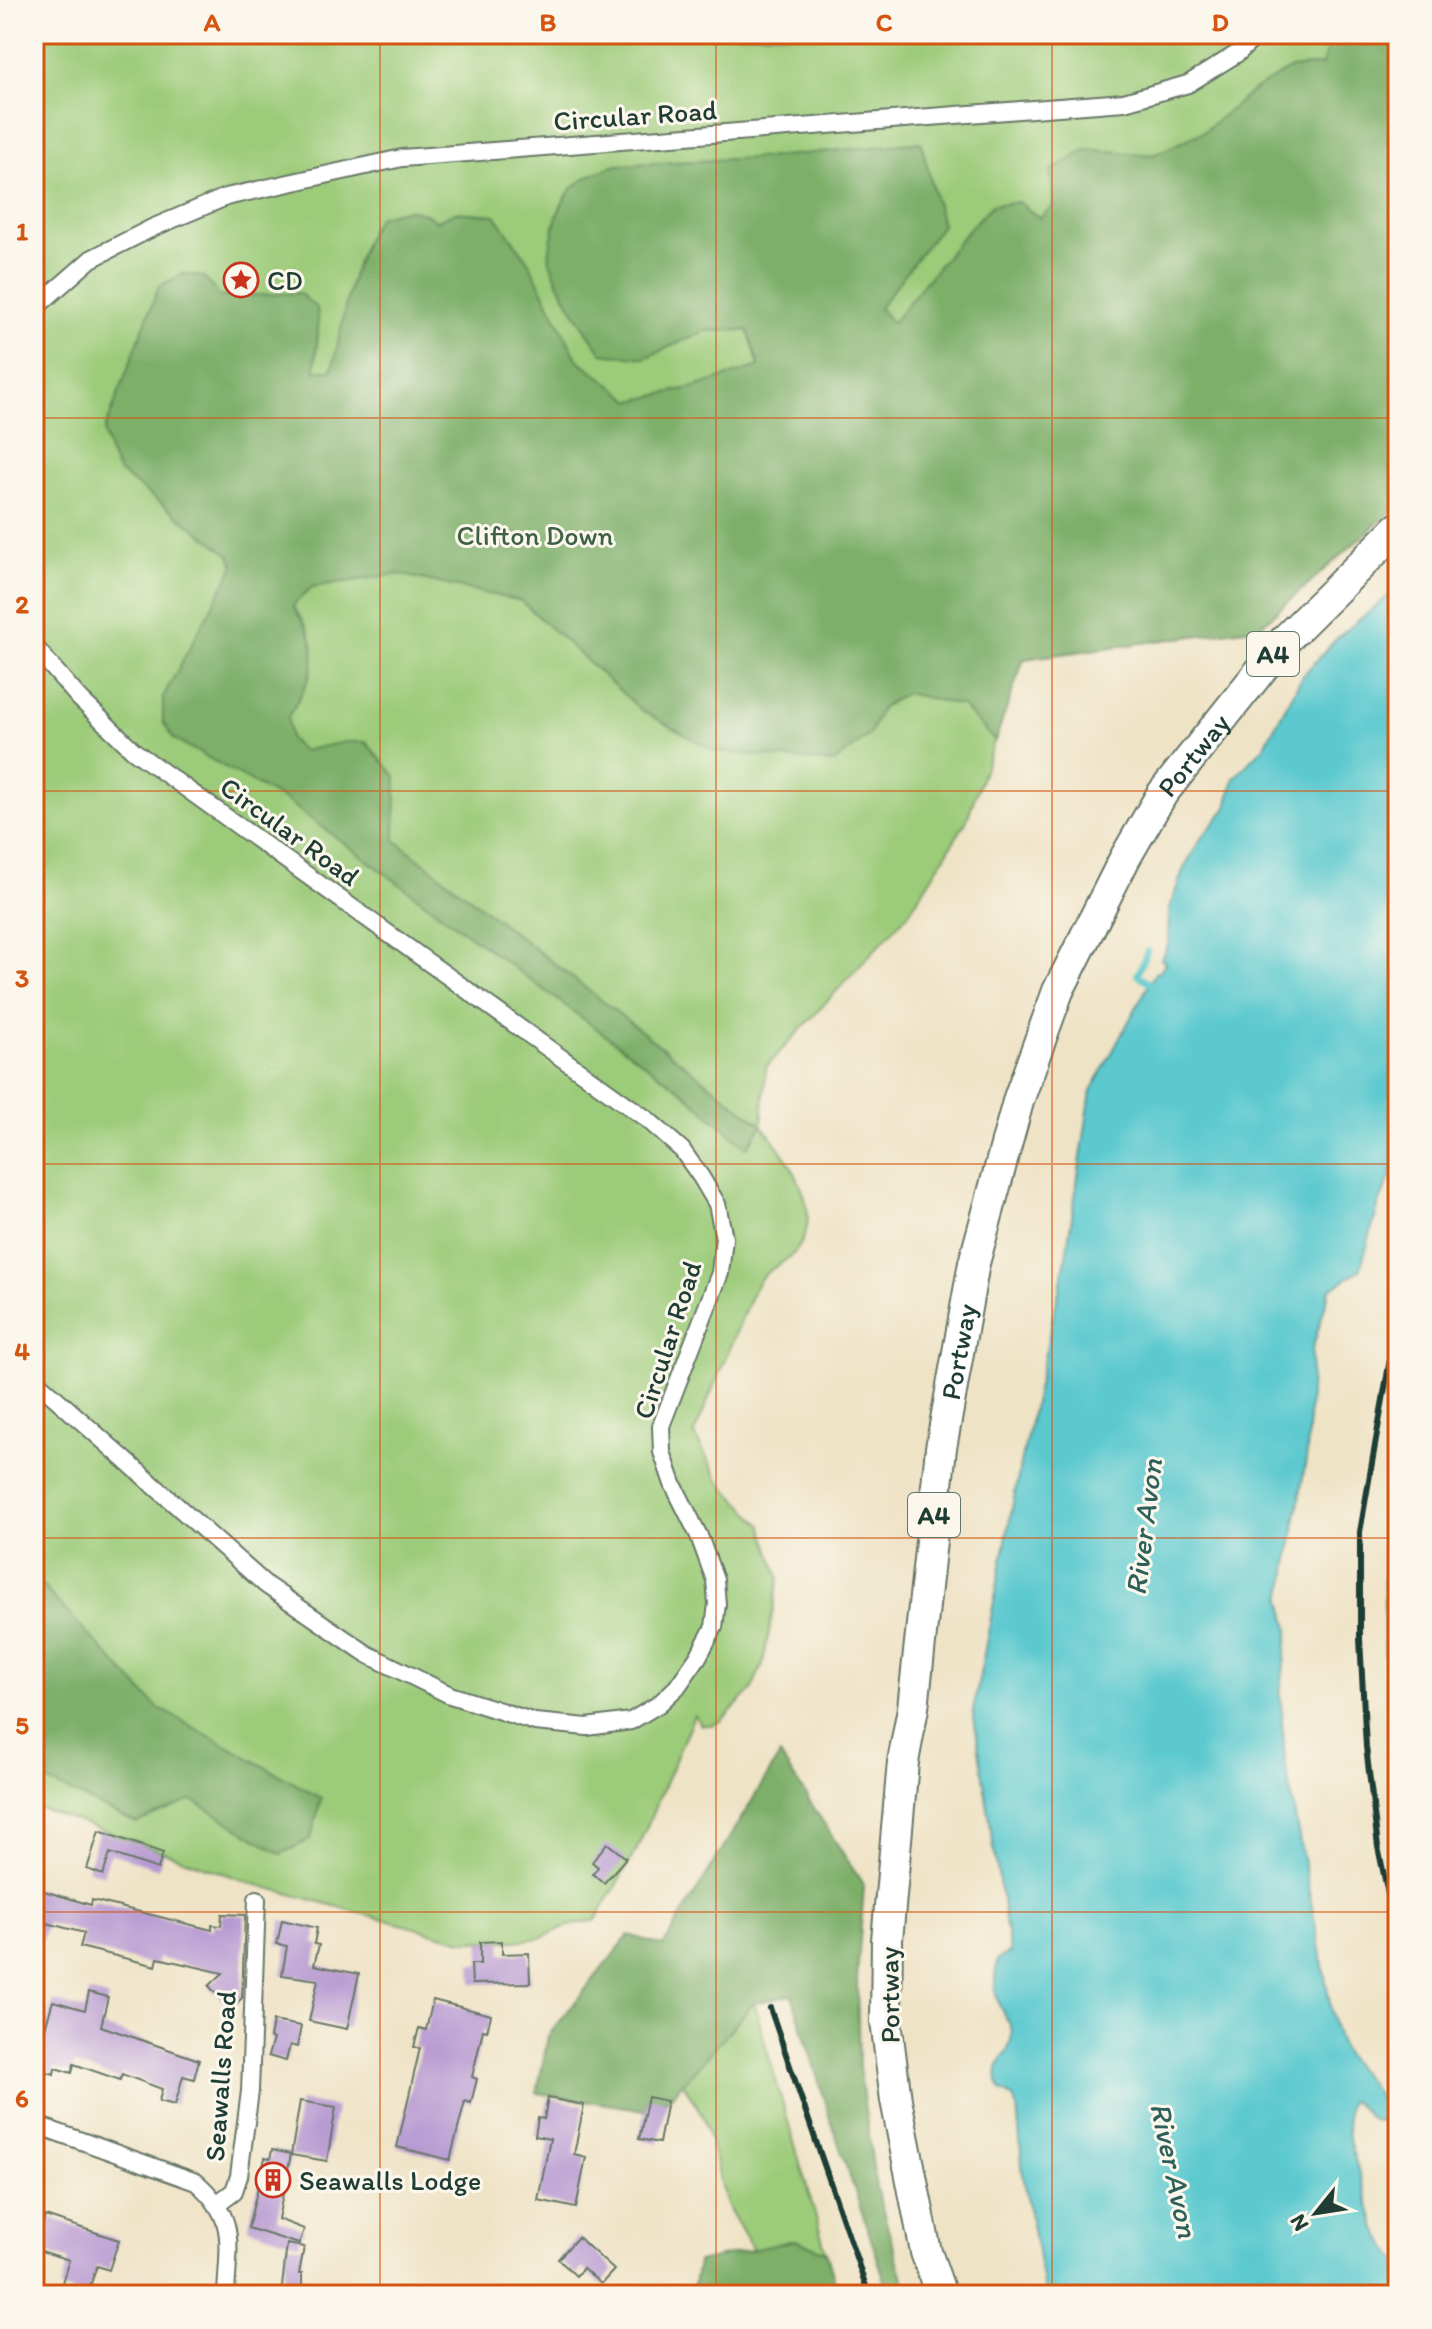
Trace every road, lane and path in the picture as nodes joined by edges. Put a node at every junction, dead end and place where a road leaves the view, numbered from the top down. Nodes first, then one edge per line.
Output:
1 (1258, 34) edge
2 (34, 309) edge
3 (1398, 528) edge
4 (34, 646) edge
5 (34, 1379) edge
6 (257, 1899) dead end
7 (34, 2124) edge
8 (218, 2203) junction
9 (226, 2295) edge
10 (941, 2295) edge

1 - 2 street, Circular Road
3 - 10 highway, Portway / A4
4 - 5 street, Circular Road
6 - 8 street, Seawalls Road
7 - 8 street
8 - 9 street, Seawalls Road

